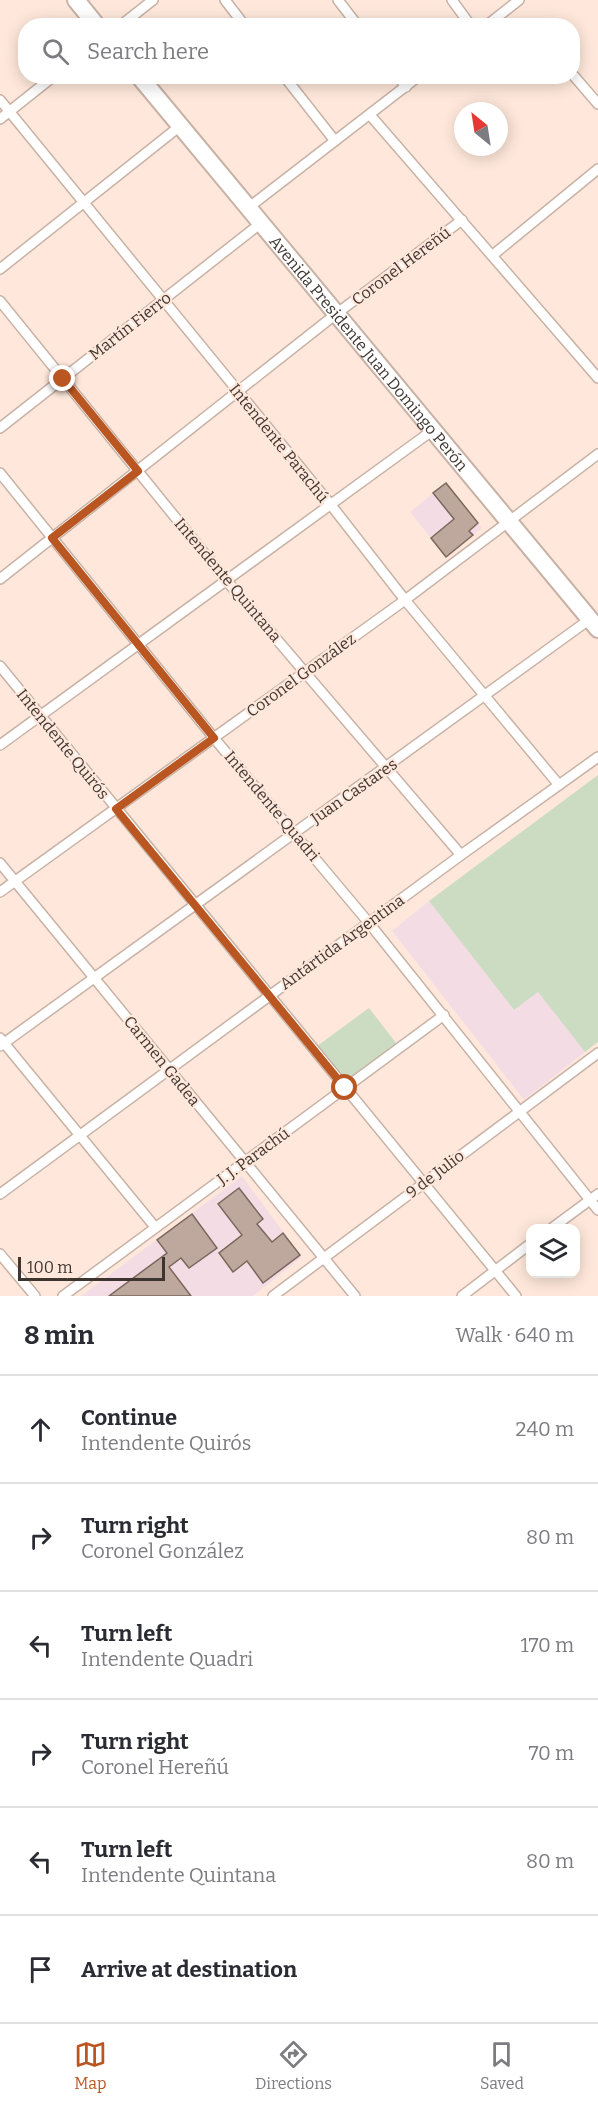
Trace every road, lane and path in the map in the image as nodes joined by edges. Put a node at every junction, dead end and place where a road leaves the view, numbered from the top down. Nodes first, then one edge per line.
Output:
1 (76, 0) edge
2 (153, 0) edge
3 (225, 0) edge
4 (338, 0) edge
5 (452, 0) edge
6 (519, 0) edge
7 (91, 18) edge
8 (130, 18) edge
9 (239, 18) edge
10 (352, 18) edge
11 (465, 18) edge
12 (496, 18) edge
13 (580, 83) edge
14 (44, 84) edge
15 (146, 84) edge
16 (290, 84) edge
17 (404, 84) edge
18 (410, 84) edge
19 (406, 87) junction
20 (0, 100) edge
21 (598, 104) edge
22 (9, 112) junction
23 (370, 115) junction
24 (0, 119) edge
25 (180, 126) junction
26 (335, 141) junction
27 (598, 169) edge
28 (84, 203) junction
29 (248, 208) junction
30 (462, 220) junction
31 (261, 223) junction
32 (493, 255) junction
33 (0, 269) edge
34 (163, 300) junction
35 (0, 301) edge
36 (336, 314) junction
37 (598, 378) edge
38 (63, 379) junction
39 (238, 392) junction
40 (0, 429) edge
41 (433, 430) junction
42 (598, 454) edge
43 (138, 471) junction
44 (0, 473) edge
45 (331, 505) junction
46 (508, 521) junction
47 (52, 538) junction
48 (0, 579) edge
49 (226, 580) junction
50 (405, 600) junction
51 (594, 624) edge
52 (139, 644) junction
53 (0, 666) edge
54 (305, 672) junction
55 (485, 695) junction
56 (40, 715) junction
57 (214, 738) junction
58 (0, 745) edge
59 (598, 757) edge
60 (388, 767) junction
61 (559, 785) junction
62 (116, 809) junction
63 (295, 833) junction
64 (461, 855) junction
65 (0, 864) edge
66 (15, 881) junction
67 (0, 892) edge
68 (195, 905) junction
69 (369, 923) junction
70 (94, 978) junction
71 (269, 995) junction
72 (444, 1015) junction
73 (1, 1042) edge
74 (598, 1053) edge
75 (169, 1070) junction
76 (345, 1088) junction
77 (520, 1111) junction
78 (80, 1136) junction
79 (245, 1162) junction
80 (423, 1184) junction
81 (0, 1194) edge
82 (598, 1194) edge
83 (590, 1200) junction
84 (598, 1210) edge
85 (557, 1224) edge
86 (155, 1227) junction
87 (526, 1248) edge
88 (0, 1254) edge
89 (323, 1258) junction
90 (495, 1271) junction
91 (35, 1296) edge
92 (63, 1296) edge
93 (273, 1296) edge
94 (355, 1296) edge
95 (462, 1296) edge
96 (516, 1296) edge

1 - 7 highway
2 - 8 street
3 - 9 street
4 - 10 street
5 - 11 street
6 - 12 street
13 - 21 street
14 - 22 street
15 - 25 highway, Avenida Presidente Juan Domingo Perón
16 - 26 street
17 - 19 street
18 - 19 street
19 - 23 street
20 - 22 street, Intendente Parachú
22 - 24 street
22 - 28 street, Intendente Parachú
23 - 26 street
23 - 30 street
25 - 28 street
25 - 29 highway, Avenida Presidente Juan Domingo Perón
26 - 29 street
27 - 32 street
28 - 33 street
28 - 34 street, Intendente Parachú
29 - 31 highway, Avenida Presidente Juan Domingo Perón
30 - 32 street
30 - 36 street, Coronel Hereñú
31 - 34 street, Martín Fierro
31 - 36 highway, Avenida Presidente Juan Domingo Perón
32 - 37 street
34 - 38 street, Martín Fierro
34 - 39 street, Intendente Parachú
35 - 38 street, Intendente Quintana
36 - 39 street, Coronel Hereñú
36 - 41 highway, Avenida Presidente Juan Domingo Perón
38 - 40 street, Martín Fierro
38 - 43 street, Intendente Quintana
39 - 43 street, Coronel Hereñú
39 - 45 street, Intendente Parachú
41 - 45 street
41 - 46 highway, Avenida Presidente Juan Domingo Perón
42 - 46 street, Coronel González
43 - 47 street, Coronel Hereñú
43 - 49 street, Intendente Quintana
44 - 47 street, Intendente Quadri
45 - 49 street
45 - 50 street, Intendente Parachú
46 - 50 street, Coronel González
46 - 51 highway, Avenida Presidente Juan Domingo Perón
47 - 48 street, Coronel Hereñú
47 - 52 street, Intendente Quadri
49 - 52 street
49 - 54 street, Intendente Quintana
50 - 54 street, Coronel González
50 - 55 street, Intendente Parachú
51 - 55 street, Juan Castares
52 - 56 street
52 - 57 street, Intendente Quadri
53 - 56 street, Intendente Quirós
54 - 57 street, Coronel González
54 - 60 street, Intendente Quintana
55 - 60 street, Juan Castares
55 - 61 street, Intendente Parachú
56 - 58 street
56 - 62 street, Intendente Quirós
57 - 62 street, Coronel González
57 - 63 street, Intendente Quadri
59 - 61 street, Antártida Argentina
60 - 63 street, Juan Castares
60 - 64 street, Intendente Quintana
61 - 64 street, Antártida Argentina
62 - 66 street, Coronel González
62 - 68 street, Intendente Quirós
63 - 68 street, Juan Castares
63 - 69 street, Intendente Quadri
64 - 69 street, Antártida Argentina
65 - 66 street, Carmen Gadea
66 - 67 street, Coronel González
66 - 70 street, Carmen Gadea
68 - 70 street, Juan Castares
68 - 71 street, Intendente Quirós
69 - 71 street, Antártida Argentina
69 - 72 street, Intendente Quadri
70 - 73 street, Juan Castares
70 - 75 street, Carmen Gadea
71 - 75 street, Antártida Argentina
71 - 76 street, Intendente Quirós
72 - 76 street, J. J. Parachú
72 - 77 street, Intendente Quadri
73 - 78 street
74 - 77 street, 9 de Julio
75 - 78 street, Antártida Argentina
75 - 79 street, Carmen Gadea
76 - 79 street, J. J. Parachú
76 - 80 street, Intendente Quirós
77 - 80 street, 9 de Julio
77 - 83 street, Intendente Quadri
78 - 81 street, Antártida Argentina
78 - 86 street
79 - 86 street, J. J. Parachú
79 - 89 street, Carmen Gadea
80 - 89 street, 9 de Julio
80 - 90 street, Intendente Quirós
82 - 83 street
83 - 84 street, Intendente Quadri
83 - 85 street
86 - 92 street, J. J. Parachú
87 - 90 street
88 - 91 street
89 - 93 street, 9 de Julio
89 - 94 street, Carmen Gadea
90 - 95 street
90 - 96 street, Intendente Quirós

